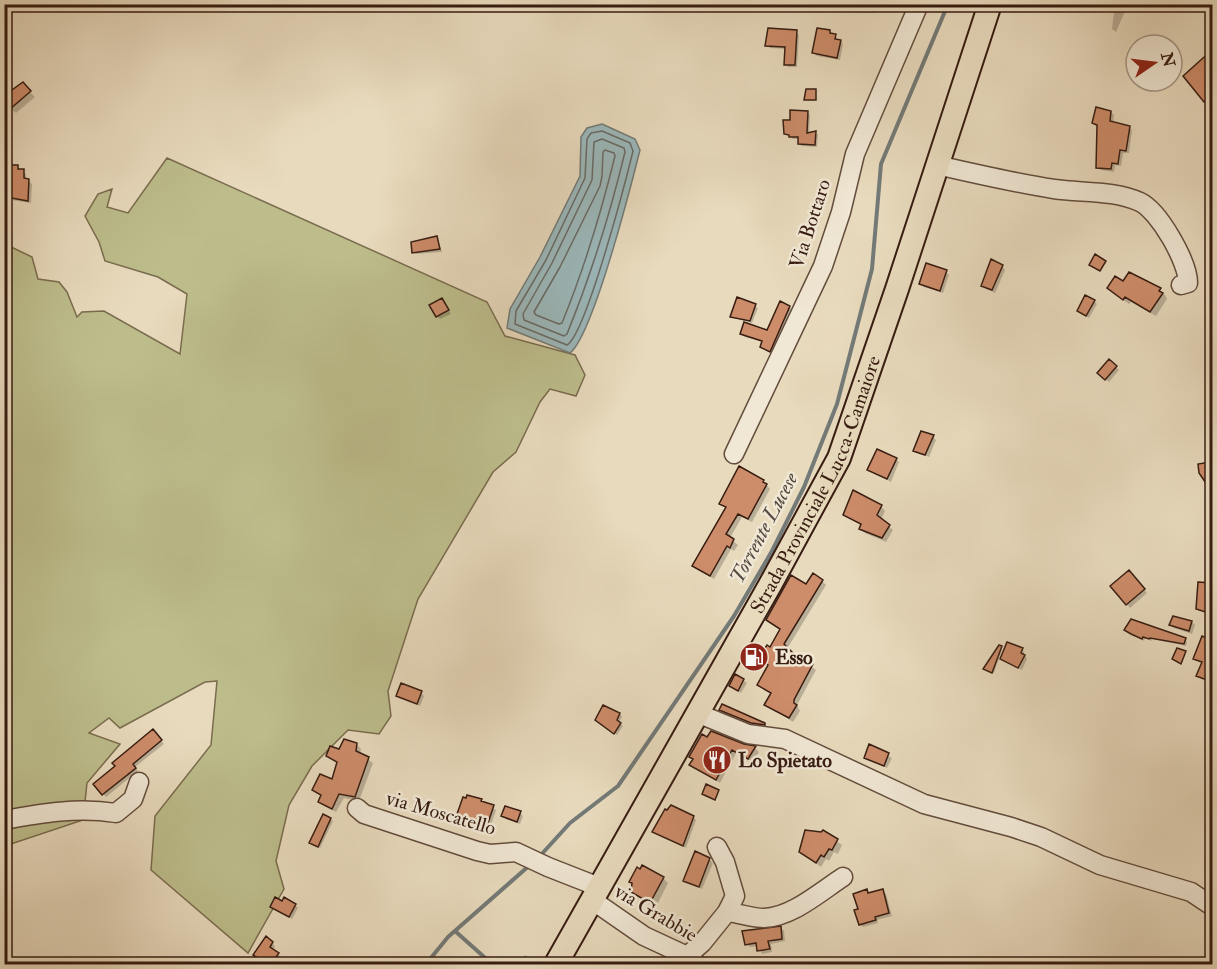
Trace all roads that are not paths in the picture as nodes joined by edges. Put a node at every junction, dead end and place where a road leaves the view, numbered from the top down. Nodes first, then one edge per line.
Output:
1 (919, 4) edge
2 (990, 4) edge
3 (937, 165) junction
4 (1181, 285) dead end
5 (734, 453) dead end
6 (697, 713) junction
7 (139, 782) dead end
8 (357, 808) dead end
9 (4, 820) edge
10 (717, 847) dead end
11 (843, 877) dead end
12 (595, 894) junction
13 (1212, 906) edge
14 (727, 912) junction
15 (692, 960) edge
16 (556, 964) edge

1 - 5 street, Via Bottaro
2 - 3 main road, Strada Provinciale Lucca-Camaiore
3 - 4 street
3 - 6 main road, Strada Provinciale Lucca-Camaiore
6 - 12 main road, Strada Provinciale Lucca-Camaiore
6 - 13 street
7 - 9 street
8 - 12 street, via Moscatello
10 - 14 street
11 - 14 street
12 - 15 street, via Grabbie
12 - 16 main road, Strada Provinciale Lucca-Camaiore
14 - 15 street

